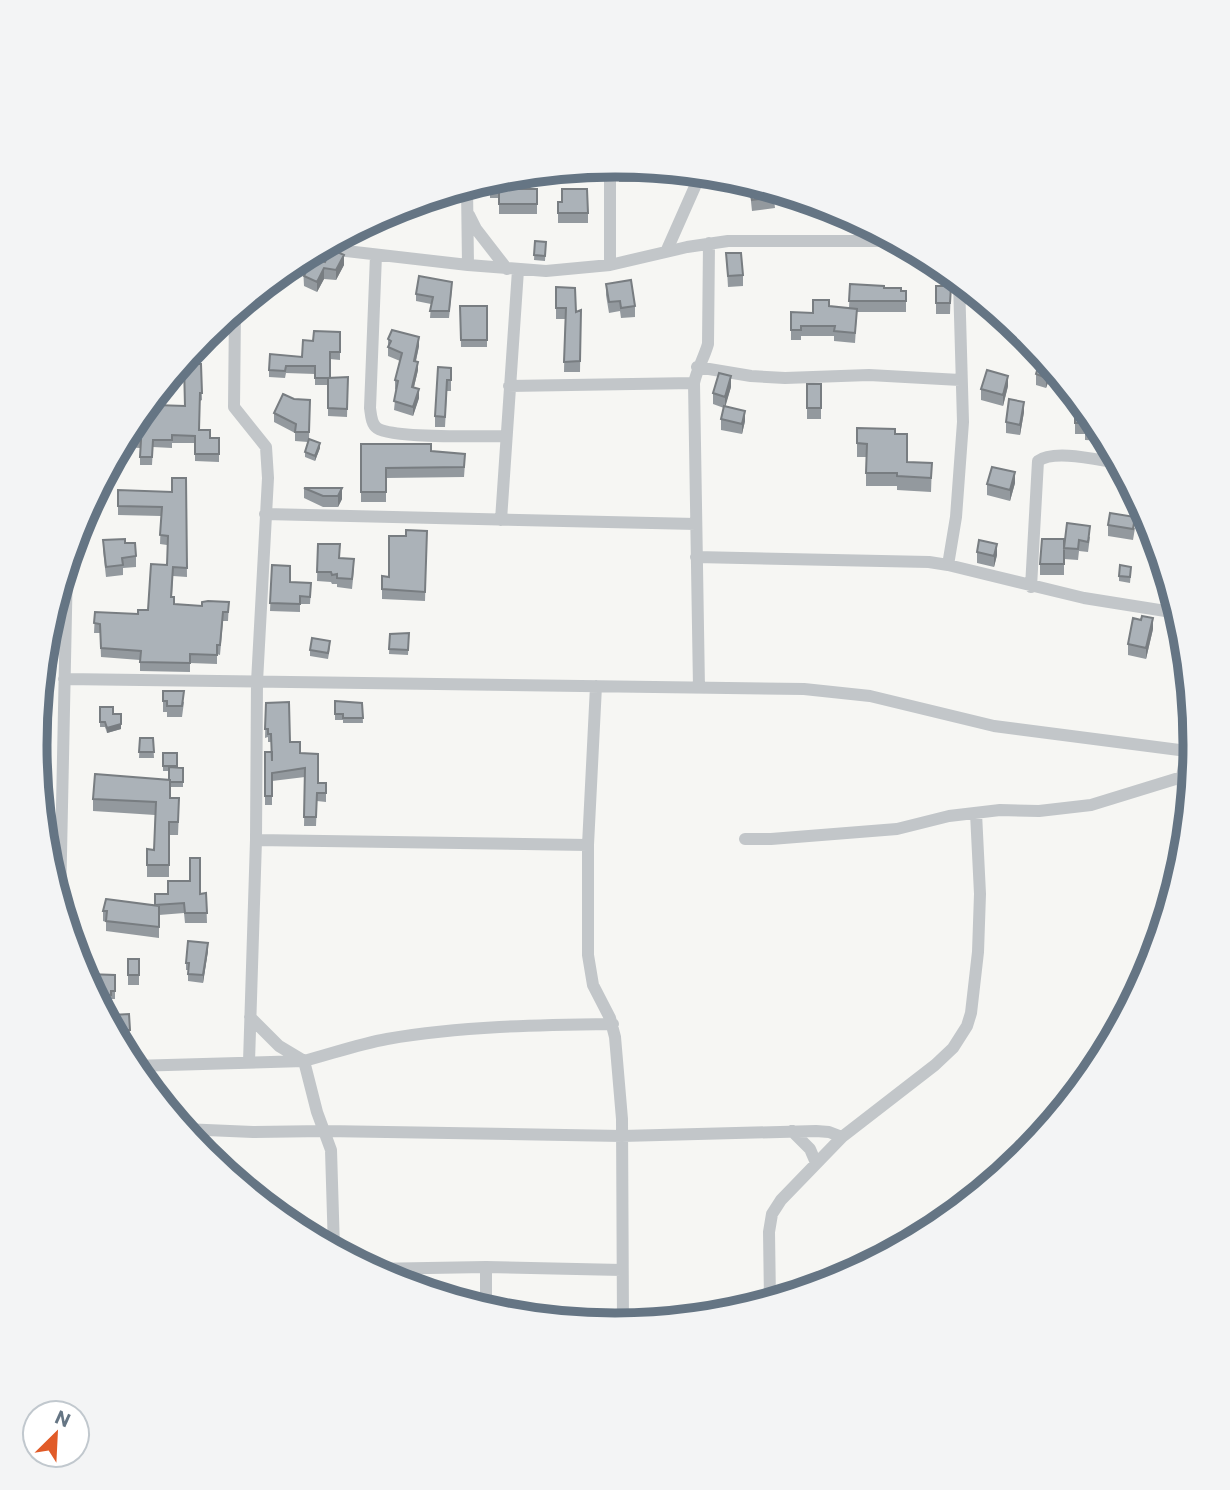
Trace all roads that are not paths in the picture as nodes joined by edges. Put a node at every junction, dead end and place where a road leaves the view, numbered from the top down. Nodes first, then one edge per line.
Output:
1 (610, 177) edge
2 (696, 183) edge
3 (467, 197) edge
4 (467, 212) junction
5 (876, 241) edge
6 (709, 243) junction
7 (337, 250) edge
8 (666, 251) junction
9 (376, 255) junction
10 (468, 265) junction
11 (610, 265) junction
12 (513, 269) junction
13 (960, 297) joint
14 (964, 298) edge
15 (235, 324) edge
16 (697, 367) junction
17 (960, 380) junction
18 (694, 383) junction
19 (509, 386) junction
20 (506, 436) junction
21 (1107, 461) edge
22 (265, 514) junction
23 (501, 520) junction
24 (696, 524) junction
25 (696, 557) junction
26 (948, 565) junction
27 (1031, 587) junction
28 (66, 602) edge
29 (1166, 610) edge
30 (64, 679) junction
31 (257, 682) junction
32 (596, 686) junction
33 (699, 688) junction
34 (1183, 752) edge
35 (1182, 777) edge
36 (976, 813) junction
37 (745, 839) dead end
38 (256, 840) junction
39 (588, 845) junction
40 (61, 867) edge
41 (250, 1017) junction
42 (613, 1024) junction
43 (304, 1061) junction
44 (249, 1062) junction
45 (147, 1065) edge
46 (198, 1130) edge
47 (325, 1131) junction
48 (792, 1131) junction
49 (622, 1136) junction
50 (842, 1137) junction
51 (816, 1163) junction
52 (334, 1238) edge
53 (486, 1267) junction
54 (395, 1269) edge
55 (622, 1270) junction
56 (770, 1291) edge
57 (486, 1298) edge
58 (623, 1313) edge

1 - 11 street
2 - 8 street
3 - 4 street
4 - 10 street
4 - 12 street
5 - 6 street
6 - 8 street
6 - 16 street
7 - 9 street
8 - 11 street
9 - 10 street
9 - 20 street
10 - 12 street
11 - 12 street
12 - 19 street
13 - 14 street
13 - 17 street
15 - 22 street
16 - 17 street
16 - 18 street
17 - 26 street
18 - 19 street
18 - 24 street
19 - 20 street
20 - 23 street
21 - 27 street
22 - 23 street
22 - 31 street
23 - 24 street
24 - 25 street
25 - 26 street
25 - 33 street
26 - 27 street
27 - 29 street
28 - 30 street
30 - 31 street
30 - 40 street
31 - 32 street
31 - 38 street
32 - 33 street
32 - 39 street
33 - 34 street
35 - 36 street
36 - 37 street
36 - 50 street
38 - 39 street
38 - 41 street
39 - 42 street
41 - 43 street
41 - 44 street
42 - 43 street
42 - 49 street
43 - 44 street
43 - 47 street
44 - 45 street
46 - 47 street
47 - 49 street
47 - 52 street
48 - 49 street
48 - 50 street
48 - 51 street
49 - 55 street
50 - 51 street
51 - 56 street
53 - 54 street
53 - 55 street
53 - 57 street
55 - 58 street

